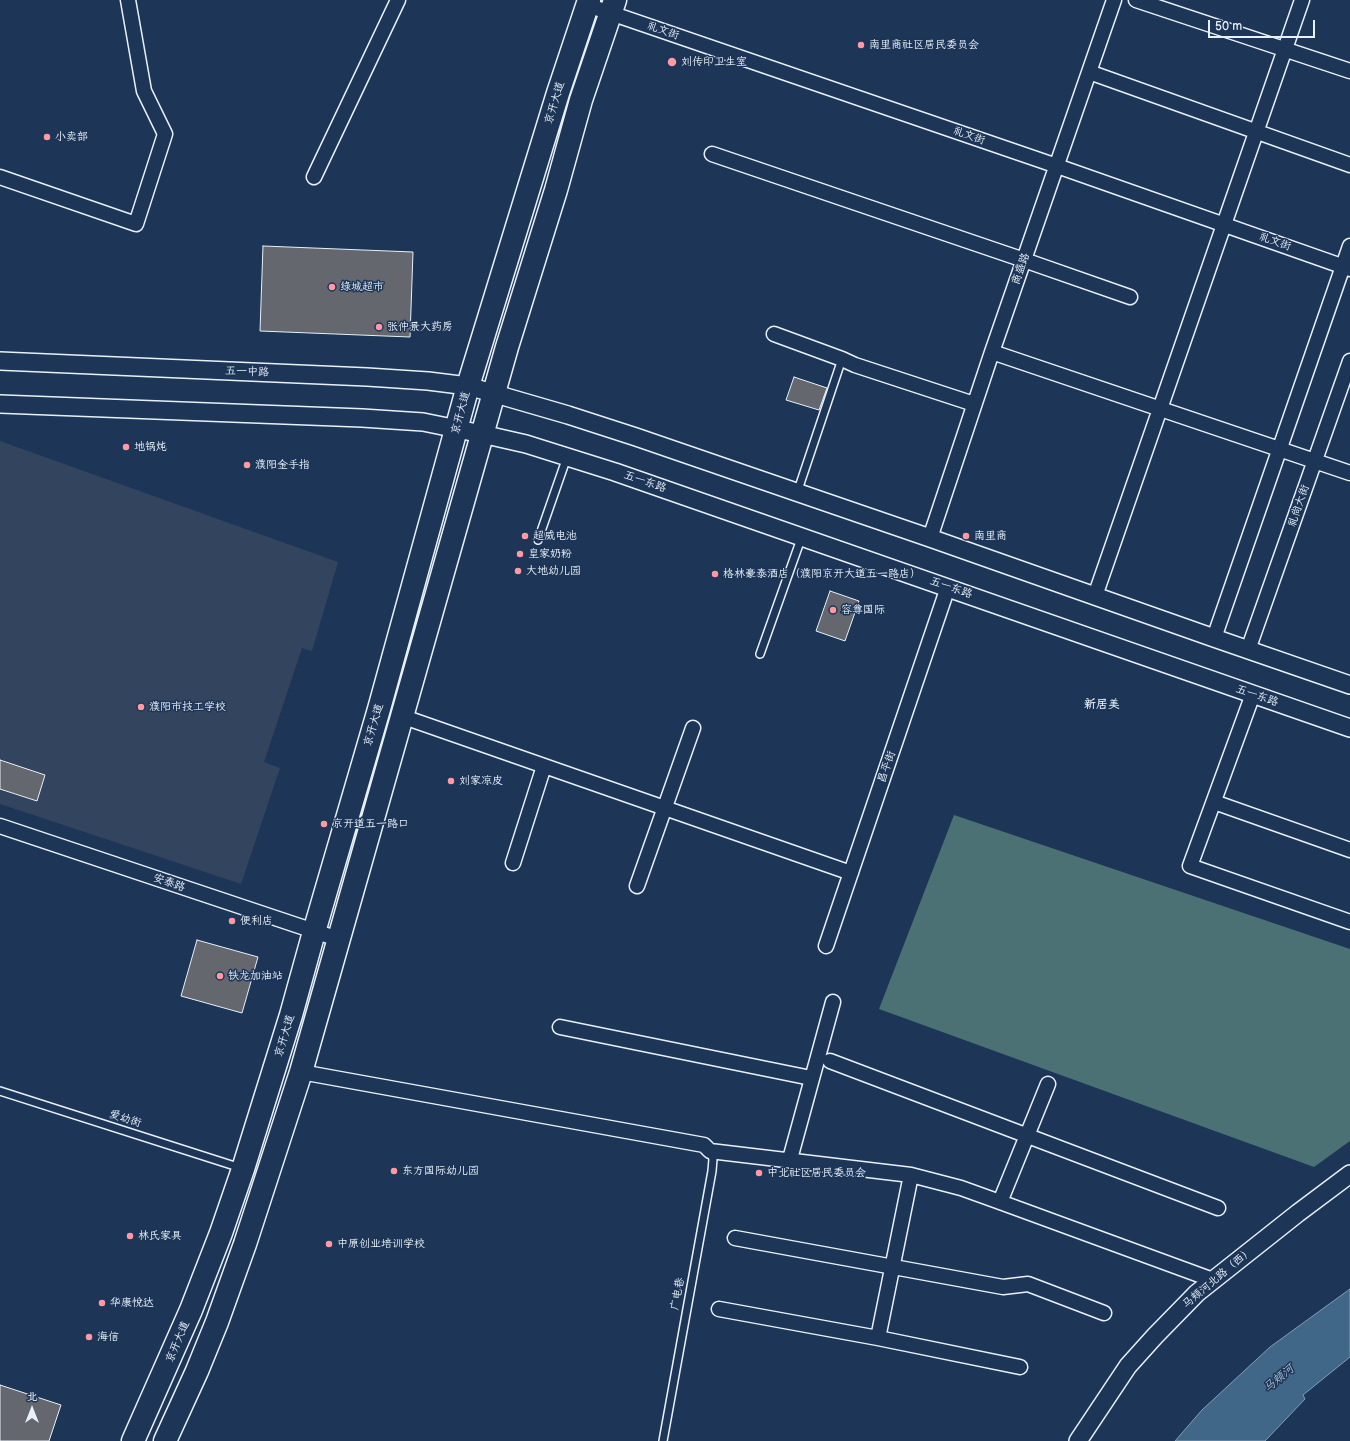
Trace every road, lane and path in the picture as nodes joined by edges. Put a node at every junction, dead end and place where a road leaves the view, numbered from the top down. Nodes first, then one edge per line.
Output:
1 (128, 0) edge
2 (398, 0) edge
3 (1114, 0) edge
4 (1136, 0) edge
5 (1302, 0) edge
6 (588, 3) edge
7 (613, 7) edge
8 (1285, 49) junction
9 (1350, 71) edge
10 (1089, 72) junction
11 (1256, 132) junction
12 (712, 154) dead end
13 (1350, 165) edge
14 (1057, 166) junction
15 (0, 177) edge
16 (314, 177) dead end
17 (1224, 224) junction
18 (1350, 246) edge
19 (1024, 260) junction
20 (1346, 267) edge
21 (1130, 297) dead end
22 (774, 334) dead end
23 (992, 352) junction
24 (842, 359) junction
25 (0, 361) edge
26 (1349, 368) edge
27 (468, 386) junction
28 (494, 393) junction
29 (0, 404) edge
30 (974, 404) junction
31 (1160, 409) junction
32 (456, 428) junction
33 (482, 434) junction
34 (1280, 450) junction
35 (567, 456) junction
36 (1314, 461) junction
37 (1350, 473) edge
38 (797, 492) junction
39 (802, 536) junction
40 (930, 538) junction
41 (538, 540) dead end
42 (948, 587) junction
43 (1095, 596) junction
44 (1214, 638) junction
45 (1248, 650) junction
46 (760, 654) dead end
47 (1350, 685) edge
48 (1253, 694) junction
49 (401, 716) junction
50 (694, 728) dead end
51 (1350, 728) edge
52 (544, 766) junction
53 (1214, 802) junction
54 (665, 808) junction
55 (0, 826) edge
56 (1350, 850) edge
57 (513, 863) dead end
58 (851, 873) junction
59 (637, 886) dead end
60 (1350, 922) edge
61 (314, 932) junction
62 (338, 939) junction
63 (826, 946) dead end
64 (833, 1002) dead end
65 (560, 1027) dead end
66 (830, 1061) dead end
67 (300, 1072) junction
68 (811, 1078) junction
69 (1048, 1084) dead end
70 (0, 1091) edge
71 (1028, 1135) junction
72 (710, 1150) junction
73 (790, 1159) junction
74 (243, 1169) junction
75 (1350, 1174) edge
76 (911, 1175) junction
77 (1000, 1202) junction
78 (1218, 1208) dead end
79 (735, 1238) dead end
80 (893, 1267) junction
81 (1213, 1280) junction
82 (719, 1309) dead end
83 (1104, 1313) dead end
84 (878, 1338) junction
85 (1020, 1367) dead end
86 (166, 1439) edge
87 (133, 1441) edge
88 (662, 1441) edge
89 (1078, 1441) edge

1 - 15 street
2 - 16 street
3 - 10 street, 商盛路
4 - 8 street
5 - 8 street
6 - 7 street, 礼文街
6 - 27 main road, 京开大道
7 - 14 street, 礼文街
7 - 28 main road
8 - 9 street
8 - 11 street
10 - 11 street
10 - 14 street, 商盛路
11 - 13 street
11 - 17 street
12 - 19 street
14 - 17 street, 礼文街
14 - 19 street, 商盛路
17 - 20 street, 礼文街
17 - 31 street
18 - 20 street
19 - 21 street
19 - 23 street, 商盛路
20 - 34 street
22 - 24 street
23 - 30 street, 商盛路
23 - 31 street
24 - 30 street
24 - 38 lane
25 - 27 street, 五一中路
26 - 36 street, 礼尚大街
27 - 28 street, 五一中路
27 - 32 main road, 京开大道
28 - 33 main road
28 - 38 street
29 - 32 street
30 - 40 street, 商盛路
31 - 34 street
31 - 43 street
32 - 33 street
32 - 61 main road, 京开大道
33 - 35 street, 五一东路
33 - 49 main road
34 - 36 street
34 - 44 street
35 - 39 street, 五一东路
35 - 41 lane
36 - 37 street
36 - 45 street, 礼尚大街
38 - 40 street
39 - 42 street, 五一东路
39 - 46 lane
40 - 43 street
42 - 48 street, 五一东路
42 - 58 street, 昌平街
43 - 44 street
44 - 45 street
45 - 47 street
48 - 51 street, 五一东路
48 - 53 street
49 - 52 street
49 - 62 main road
50 - 54 street
52 - 54 street
52 - 57 street
53 - 56 street
53 - 60 street
54 - 58 street
54 - 59 street
55 - 61 street, 安泰路
58 - 63 street, 昌平街
61 - 62 street, 安泰路
61 - 74 main road, 京开大道
62 - 67 main road
64 - 68 street
65 - 68 street
66 - 71 street
67 - 72 street
67 - 86 main road
68 - 73 street
69 - 71 street
70 - 74 lane, 爱幼街
71 - 77 street
71 - 78 street
72 - 73 street
72 - 88 lane, 广电巷
73 - 76 street
74 - 87 main road, 京开大道
75 - 81 street, 马颊河北路（西）
76 - 77 street
76 - 80 street
77 - 81 street
79 - 80 street
80 - 83 street
80 - 84 street
81 - 89 street, 马颊河北路（西）
82 - 84 street
84 - 85 street

